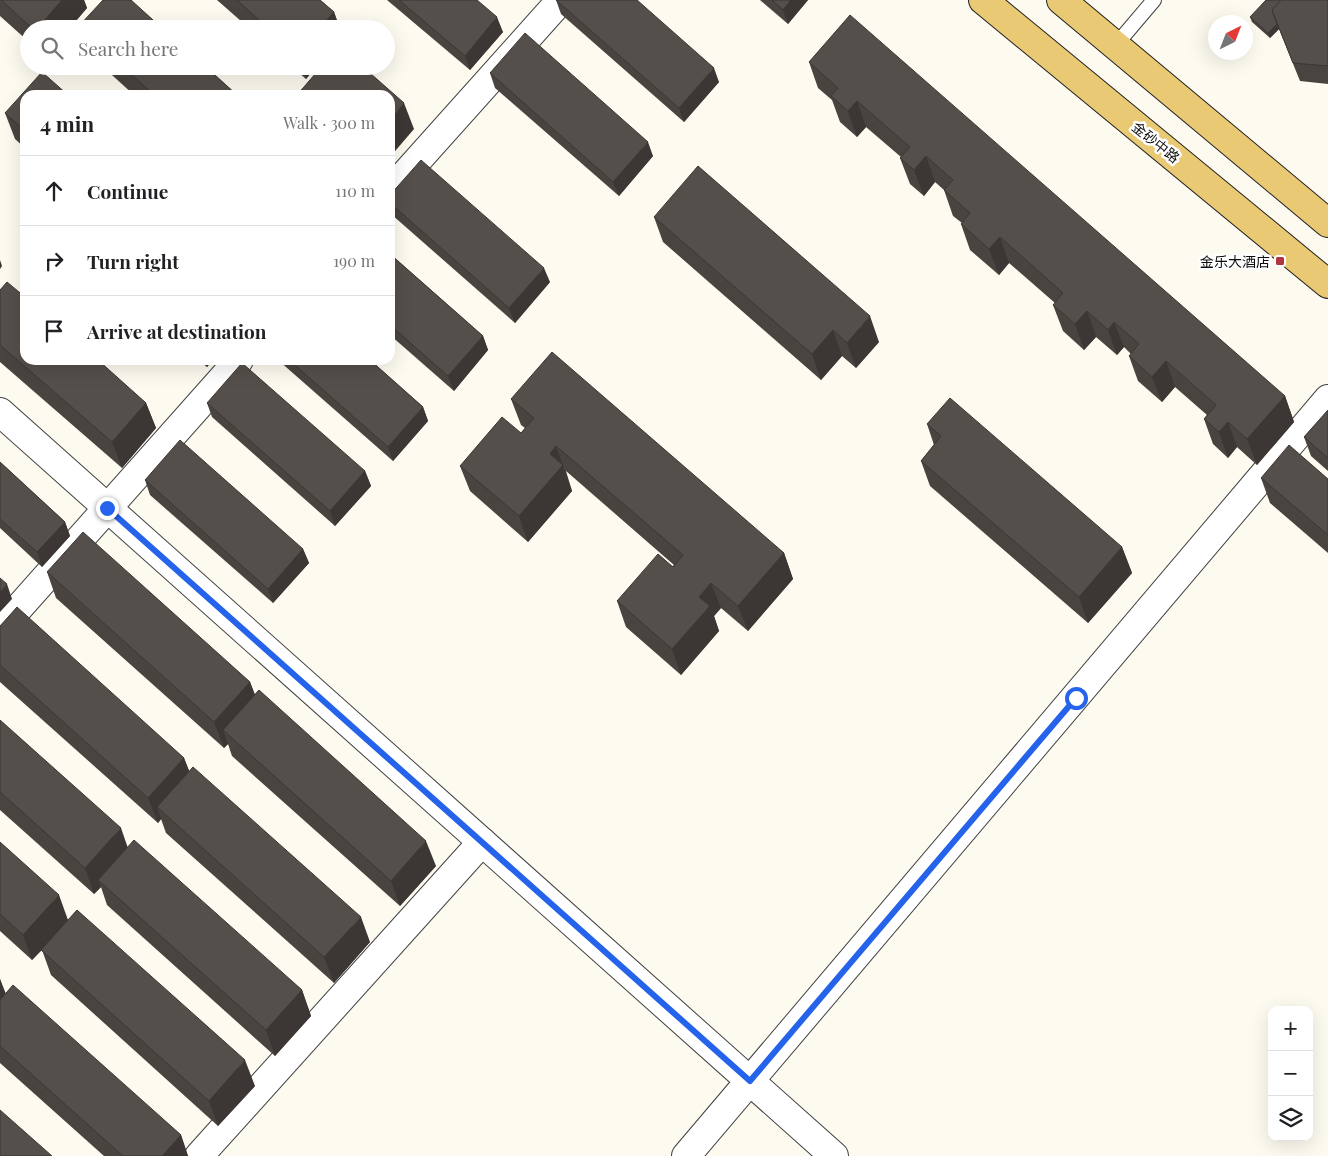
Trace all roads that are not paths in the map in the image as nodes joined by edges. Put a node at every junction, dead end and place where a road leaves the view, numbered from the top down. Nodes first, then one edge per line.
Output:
1 (561, 0) edge
2 (983, 0) edge
3 (1060, 0) edge
4 (1154, 0) edge
5 (1115, 46) junction
6 (395, 185) edge
7 (1328, 223) edge
8 (1328, 284) edge
9 (235, 365) edge
10 (1328, 399) edge
11 (0, 412) edge
12 (107, 508) junction
13 (0, 629) edge
14 (482, 842) junction
15 (750, 1081) junction
16 (199, 1156) edge
17 (686, 1156) edge
18 (834, 1156) edge

1 - 6 street
2 - 8 main road, 金砂中路
3 - 5 main road
4 - 5 lane
5 - 7 main road
9 - 12 street
10 - 15 street
11 - 12 street
12 - 13 street
12 - 14 street
14 - 15 street
14 - 16 street
15 - 17 street
15 - 18 street

